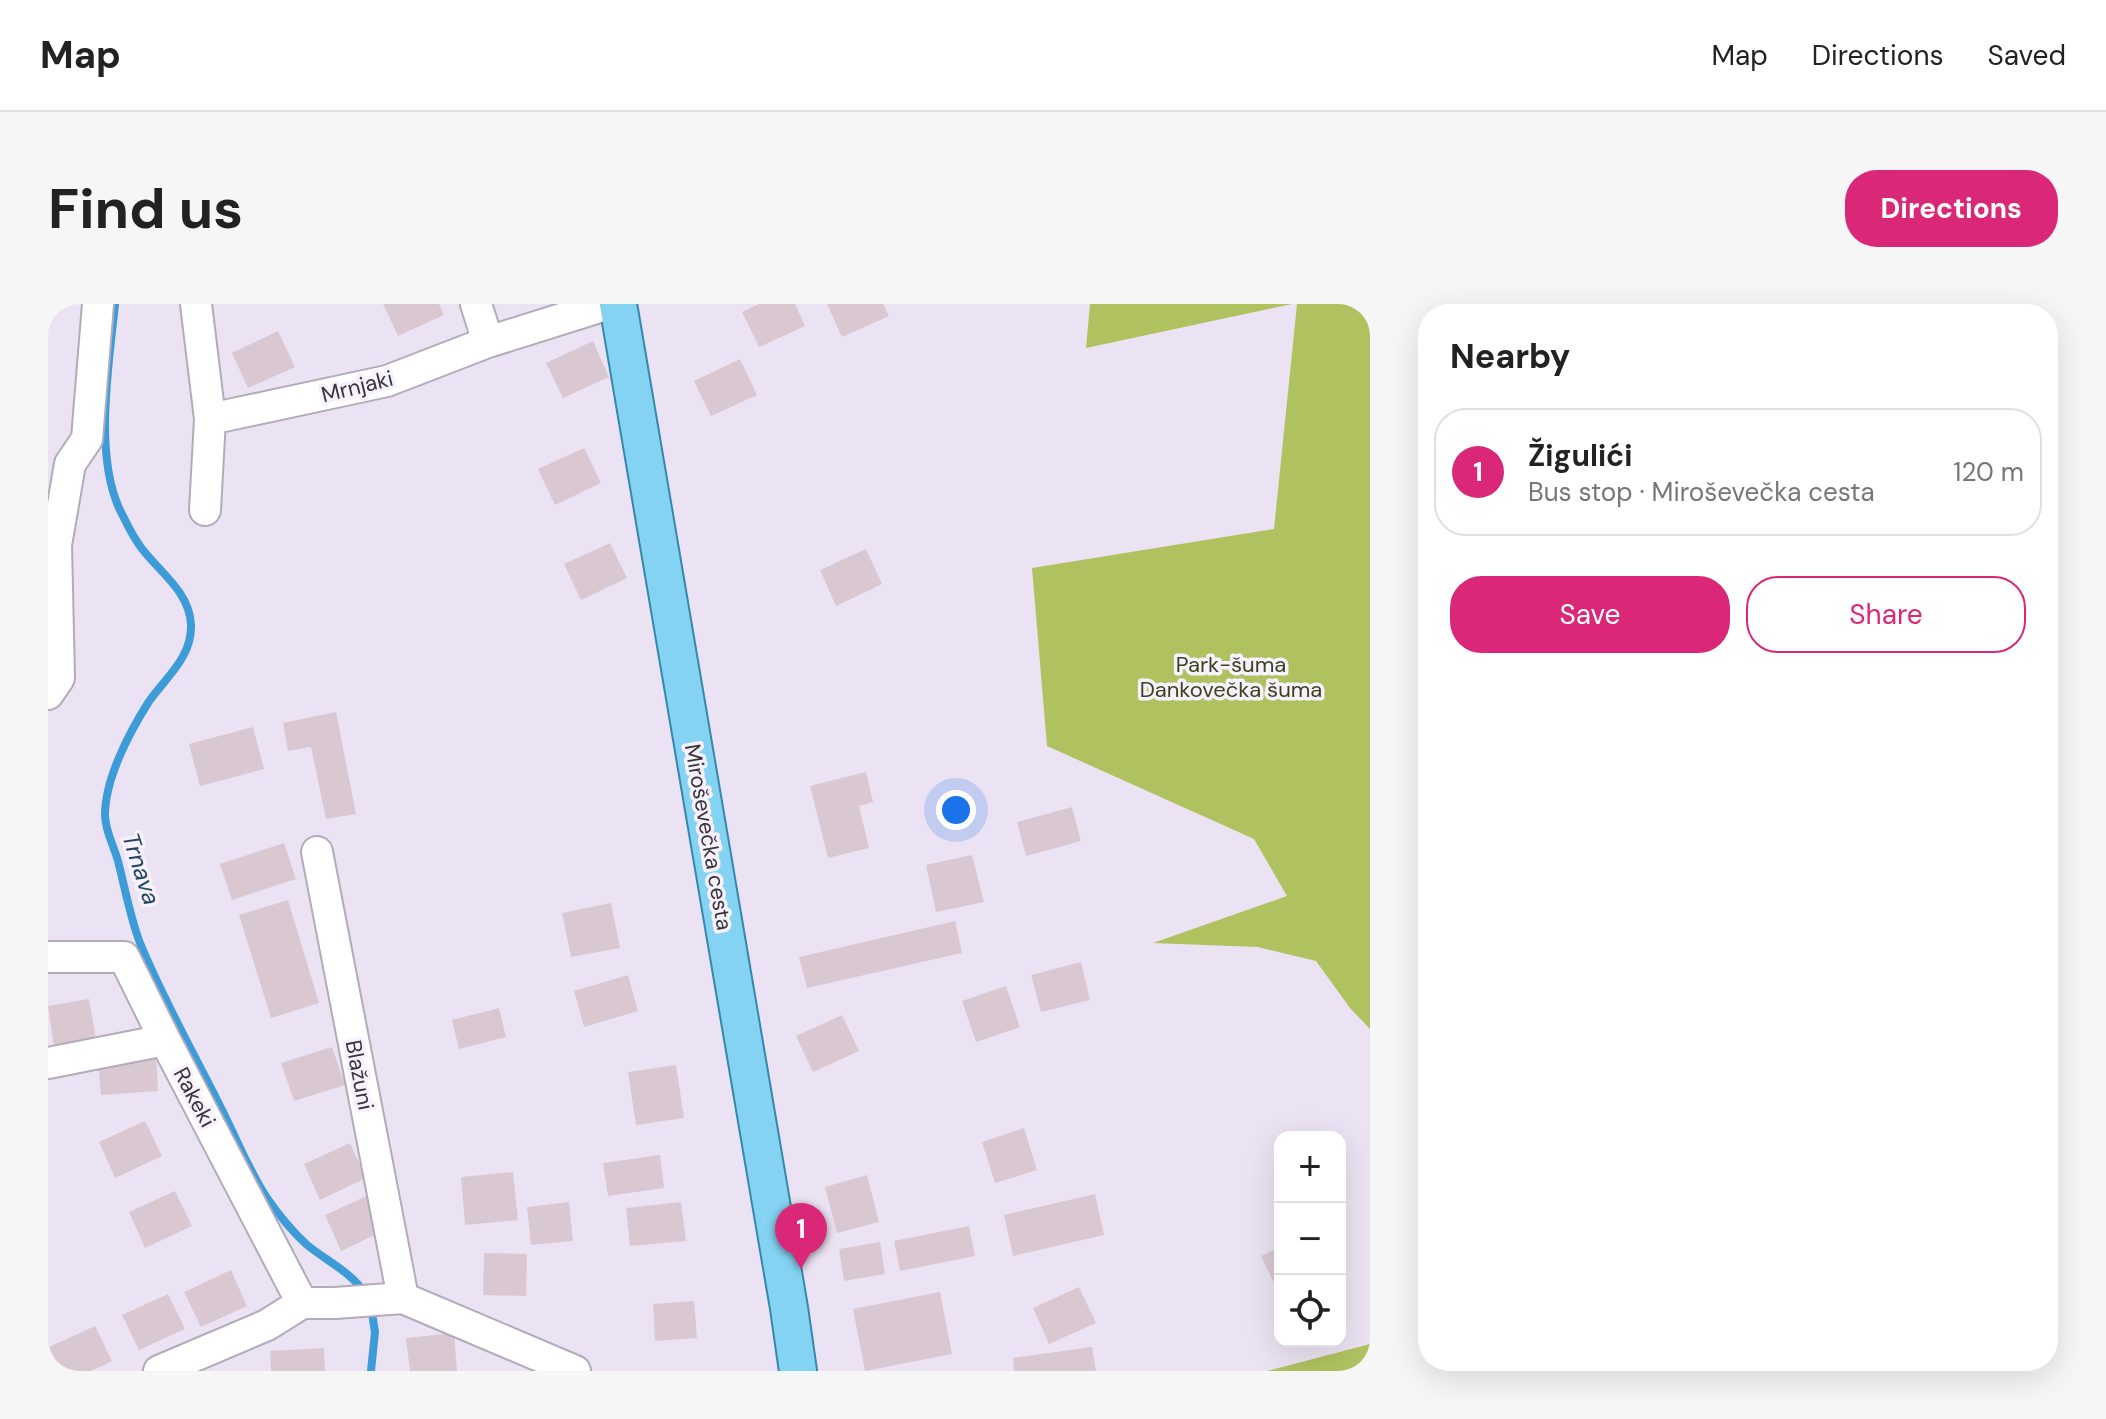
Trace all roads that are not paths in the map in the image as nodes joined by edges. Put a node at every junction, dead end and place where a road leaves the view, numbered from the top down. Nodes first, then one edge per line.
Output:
1 (98, 304) edge
2 (196, 304) edge
3 (476, 304) edge
4 (609, 304) edge
5 (618, 304) edge
6 (488, 342) junction
7 (210, 419) junction
8 (205, 510) dead end
9 (48, 694) edge
10 (317, 852) dead end
11 (48, 957) edge
12 (165, 1040) junction
13 (48, 1063) edge
14 (397, 1298) junction
15 (302, 1303) junction
16 (159, 1371) edge
17 (575, 1371) edge
18 (798, 1371) edge

1 - 9 street
2 - 7 street
3 - 6 street
4 - 6 street, Mrnjaki
5 - 18 main road, Miroševečka cesta
6 - 7 street, Mrnjaki
7 - 8 street
10 - 14 street, Blažuni
11 - 12 street, Rakeki
12 - 13 street
12 - 15 street, Rakeki
14 - 15 street
14 - 17 street
15 - 16 street

